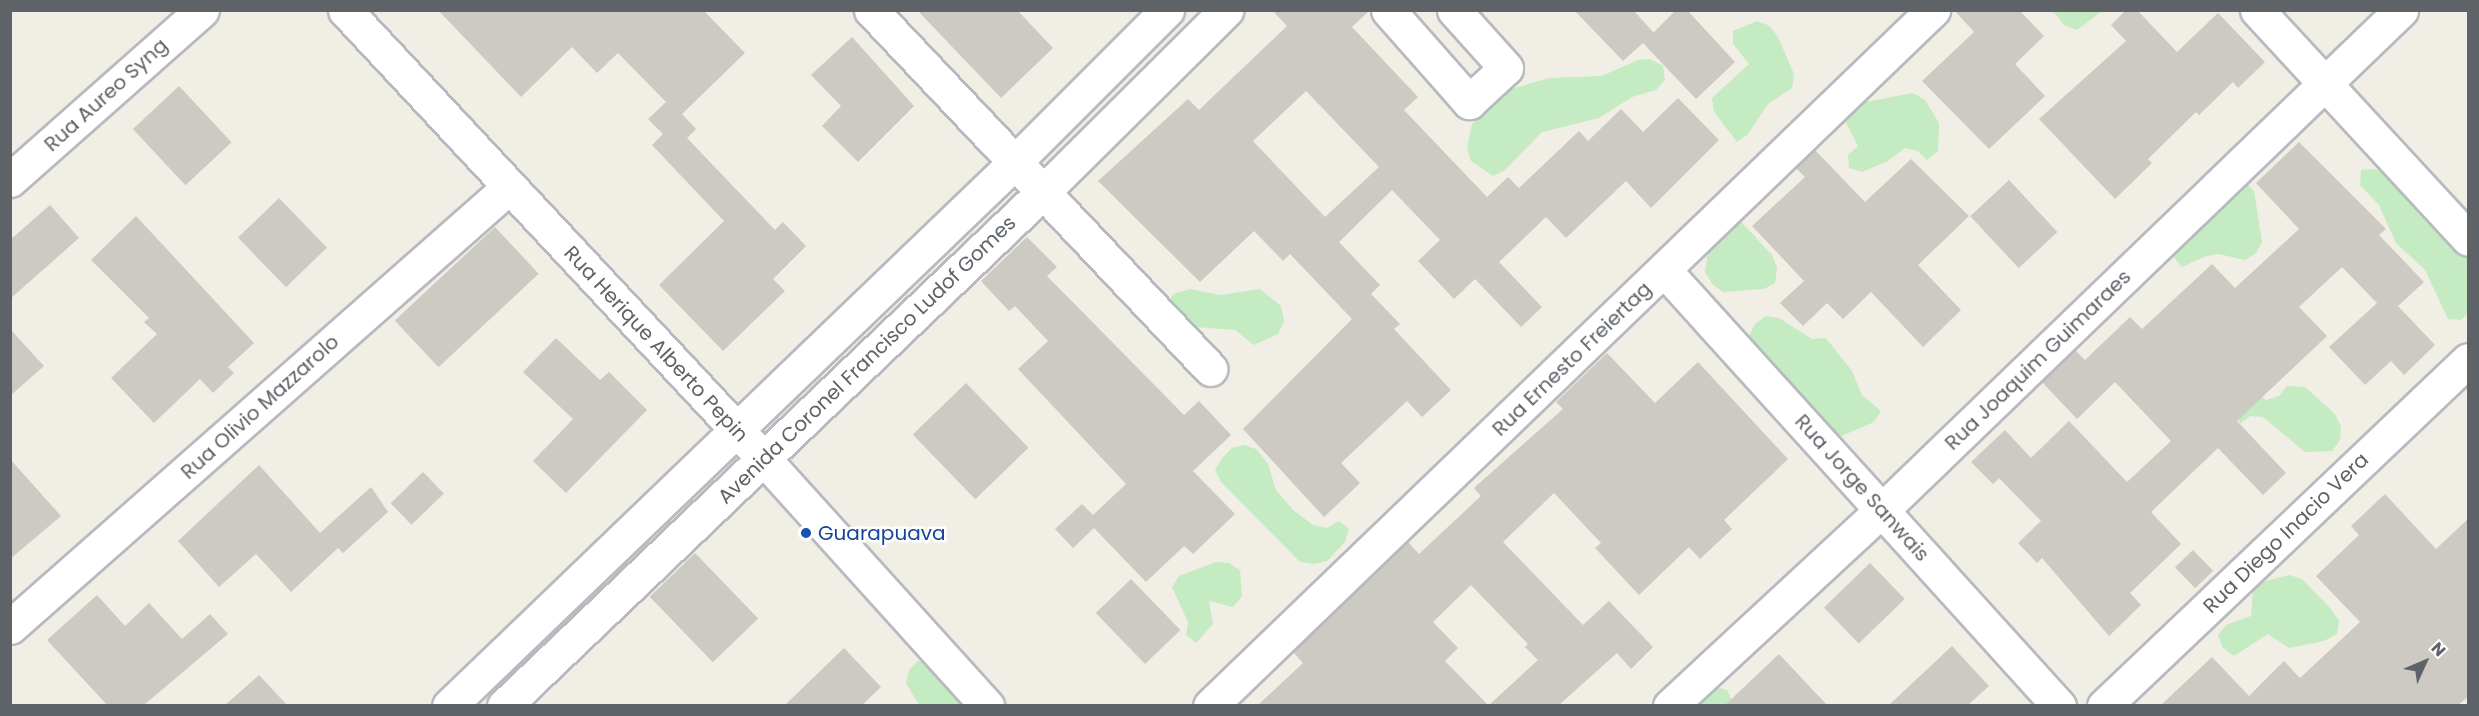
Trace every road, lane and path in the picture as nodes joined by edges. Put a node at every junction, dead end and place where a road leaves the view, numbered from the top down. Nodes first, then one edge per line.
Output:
1 (202, 10) edge
2 (345, 10) edge
3 (871, 10) edge
4 (1167, 10) edge
5 (1226, 10) edge
6 (1388, 10) edge
7 (1454, 10) edge
8 (1933, 10) edge
9 (2257, 10) edge
10 (2401, 10) edge
11 (2325, 84) junction
12 (1013, 164) junction
13 (10, 180) edge
14 (508, 187) junction
15 (1042, 193) junction
16 (2469, 239) edge
17 (1665, 271) junction
18 (2469, 360) edge
19 (1210, 369) dead end
20 (736, 429) junction
21 (764, 459) junction
22 (1882, 510) junction
23 (10, 627) edge
24 (449, 705) edge
25 (504, 705) edge
26 (987, 705) edge
27 (1210, 705) edge
28 (1670, 705) edge
29 (2059, 705) edge
30 (2104, 705) edge

1 - 13 street, Rua Aureo Syng
2 - 14 street, Rua Herique Alberto Pepin
3 - 12 street
4 - 12 street, Avenida Coronel Francisco Ludof Gomes
5 - 15 street, Avenida Coronel Francisco Ludof Gomes
6 - 7 street
8 - 17 street, Rua Ernesto Freiertag
9 - 11 street
10 - 11 street, Rua Joaquim Guimaraes
11 - 16 street
11 - 22 street, Rua Joaquim Guimaraes
12 - 15 street
12 - 20 street, Avenida Coronel Francisco Ludof Gomes
14 - 20 street, Rua Herique Alberto Pepin
14 - 23 street, Rua Olivio Mazzarolo
15 - 19 street
15 - 21 street, Avenida Coronel Francisco Ludof Gomes
17 - 22 street, Rua Jorge Sanwais
17 - 27 street, Rua Ernesto Freiertag
18 - 30 street, Rua Diego Inacio Vera
20 - 21 street, Rua Herique Alberto Pepin
20 - 24 street, Avenida Coronel Francisco Ludof Gomes
21 - 25 street, Avenida Coronel Francisco Ludof Gomes
21 - 26 street, Rua Herique Alberto Pepin
22 - 28 street, Rua Joaquim Guimaraes
22 - 29 street, Rua Jorge Sanwais

